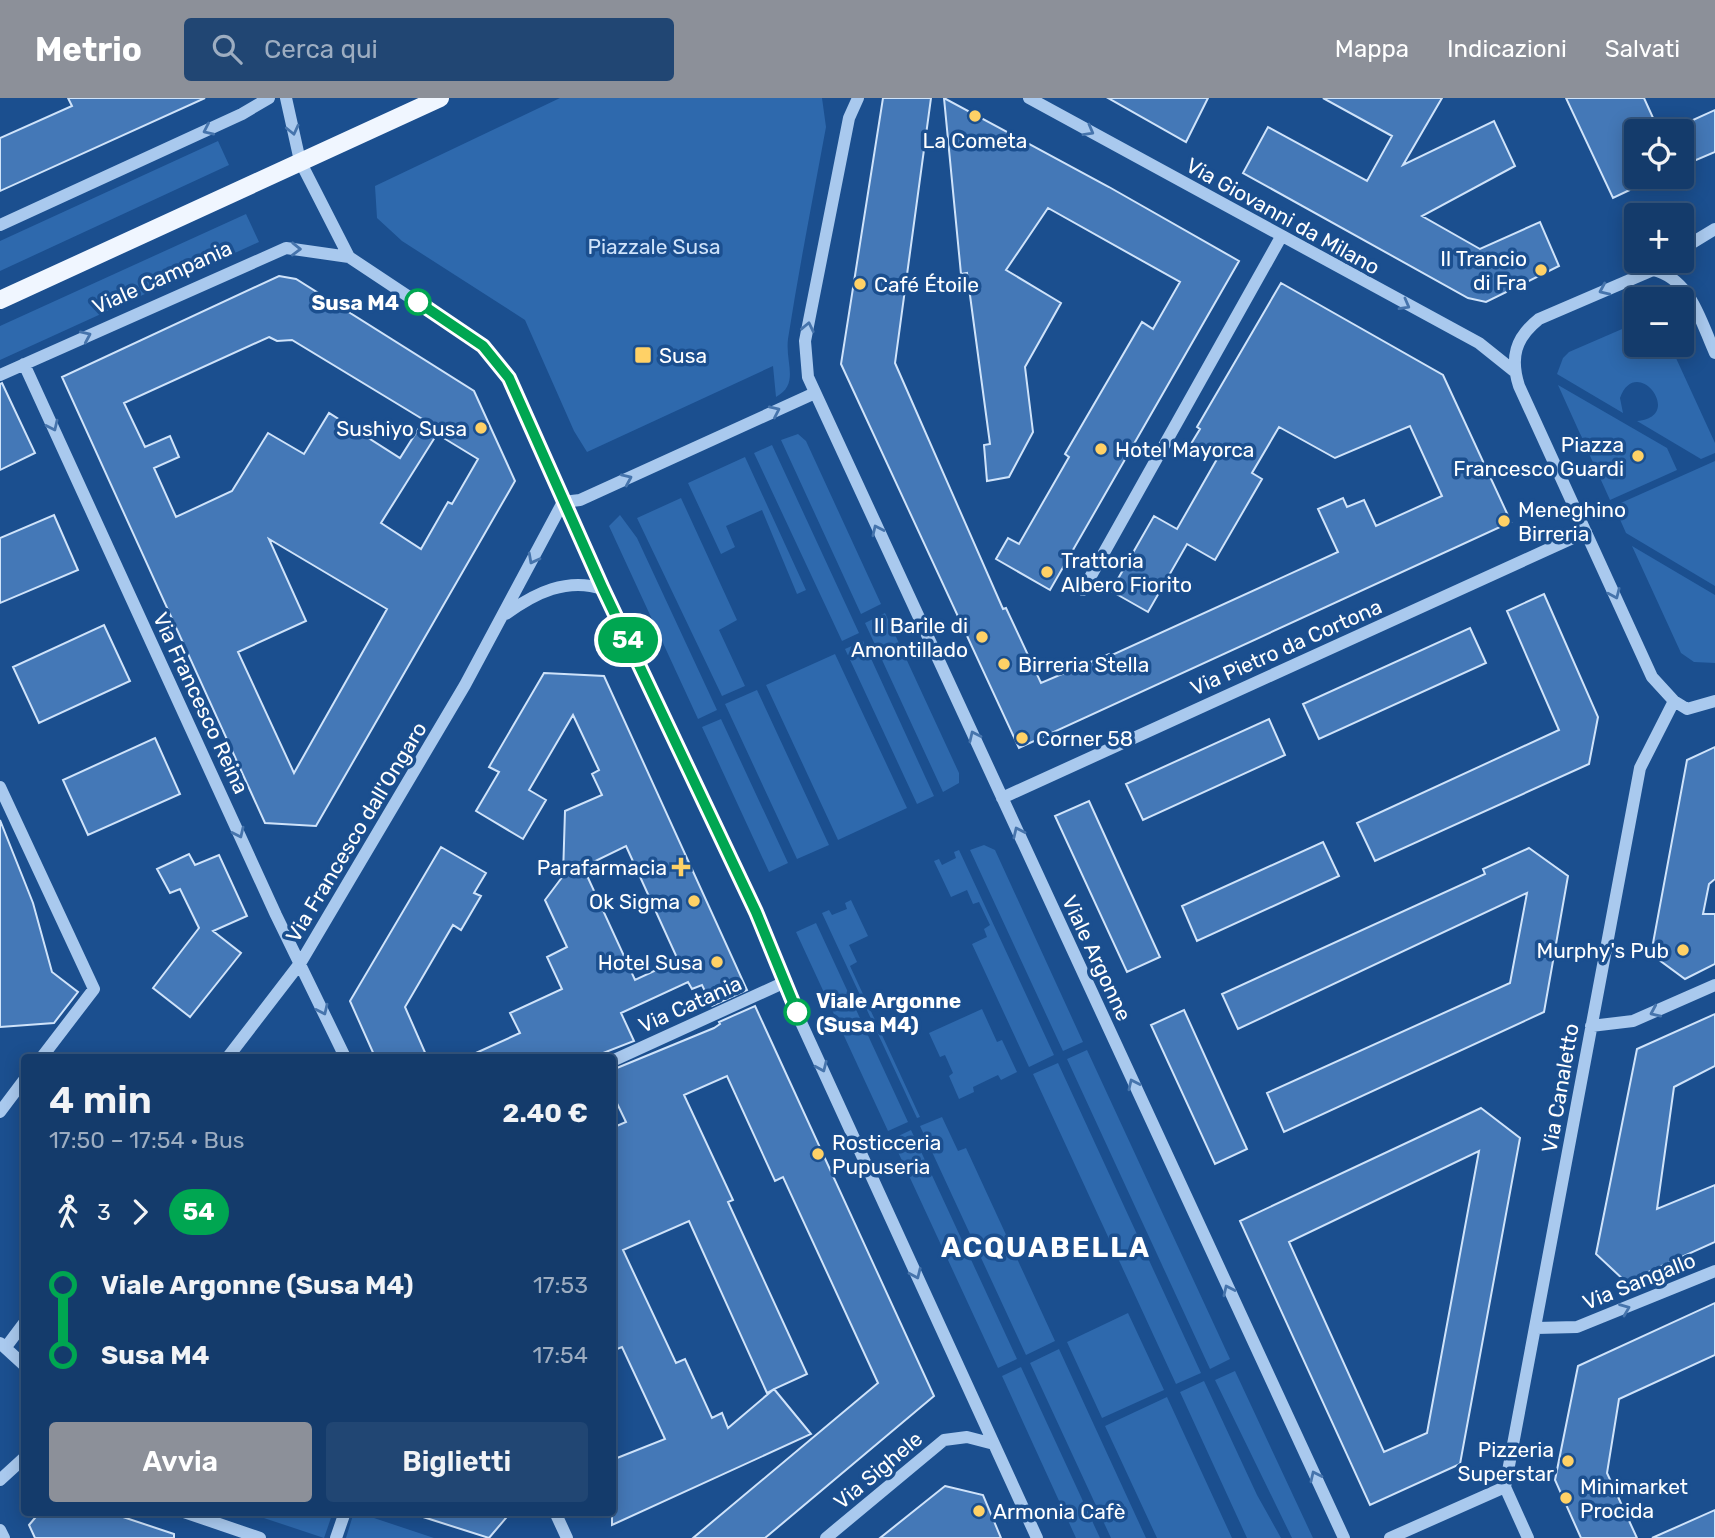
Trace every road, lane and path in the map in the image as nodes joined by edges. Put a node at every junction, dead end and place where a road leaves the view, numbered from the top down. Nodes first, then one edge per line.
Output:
1 (269, 98) edge
2 (286, 98) edge
3 (440, 98) edge
4 (845, 98) edge
5 (858, 98) edge
6 (1029, 98) edge
7 (849, 118) junction
8 (300, 161) junction
9 (0, 225) edge
10 (1715, 229) edge
11 (1281, 237) junction
12 (1694, 240) edge
13 (349, 257) junction
14 (1668, 274) joint
15 (0, 300) edge
16 (1715, 353) edge
17 (24, 364) junction
18 (1514, 372) junction
19 (0, 375) edge
20 (815, 393) junction
21 (564, 502) junction
22 (1586, 532) junction
23 (603, 589) junction
24 (1083, 590) dead end
25 (503, 617) junction
26 (1674, 701) junction
27 (1715, 701) edge
28 (0, 787) edge
29 (1002, 798) junction
30 (301, 962) junction
31 (783, 983) junction
32 (1715, 985) edge
33 (1591, 1026) junction
34 (44, 1054) edge
35 (230, 1054) edge
36 (344, 1054) edge
37 (616, 1059) edge
38 (21, 1084) edge
39 (0, 1112) edge
40 (1715, 1271) edge
41 (21, 1326) edge
42 (1536, 1328) junction
43 (3, 1345) edge
44 (21, 1362) edge
45 (994, 1444) junction
46 (21, 1461) edge
47 (0, 1480) edge
48 (1504, 1487) junction
49 (196, 1516) edge
50 (344, 1516) edge
51 (557, 1516) edge
52 (0, 1530) edge
53 (4, 1538) edge
54 (260, 1538) edge
55 (336, 1538) edge
56 (566, 1538) edge
57 (826, 1538) edge
58 (1037, 1538) edge
59 (1344, 1538) edge
60 (1390, 1538) edge
61 (1528, 1538) edge

1 -> 9 street
2 -> 8 street
3 - 8 main road
4 - 7 street
5 - 7 street
6 -> 11 street, Via Giovanni da Milano
20 -> 7 street
8 - 13 street
8 - 15 main road
10 - 12 street
11 -> 18 street, Via Giovanni da Milano
11 - 24 street
17 -> 13 street, Viale Campania
13 - 21 street
14 - 16 street
14 -> 18 street
17 - 19 street, Viale Campania
17 -> 30 street, Via Francesco Reina
18 - 22 street
21 -> 20 street
29 -> 20 street, Viale Argonne
21 - 23 street
21 -> 25 street, Via Francesco dall'Ongaro
22 -> 26 street
22 - 29 street, Via Pietro da Cortona
23 - 25 street, Via Francesco dall'Ongaro
23 - 31 street
25 - 30 street, Via Francesco dall'Ongaro
26 - 27 street
26 - 33 street, Via Canaletto
28 - 34 street
59 -> 29 street, Viale Argonne
30 - 35 street, Via Francesco dall'Ongaro
30 -> 36 street, Via Francesco Reina
31 - 37 street, Via Catania
31 -> 45 street
32 -> 33 street
33 - 42 street, Via Canaletto
38 - 39 street
42 -> 40 street, Via Sangallo
41 - 43 street
42 - 48 street, Via Canaletto
43 - 44 street
45 - 57 street, Via Sighele
45 - 58 street
46 - 47 street
48 - 60 street
48 - 61 street
49 - 54 street
50 - 55 street
51 - 56 street
52 - 53 street

